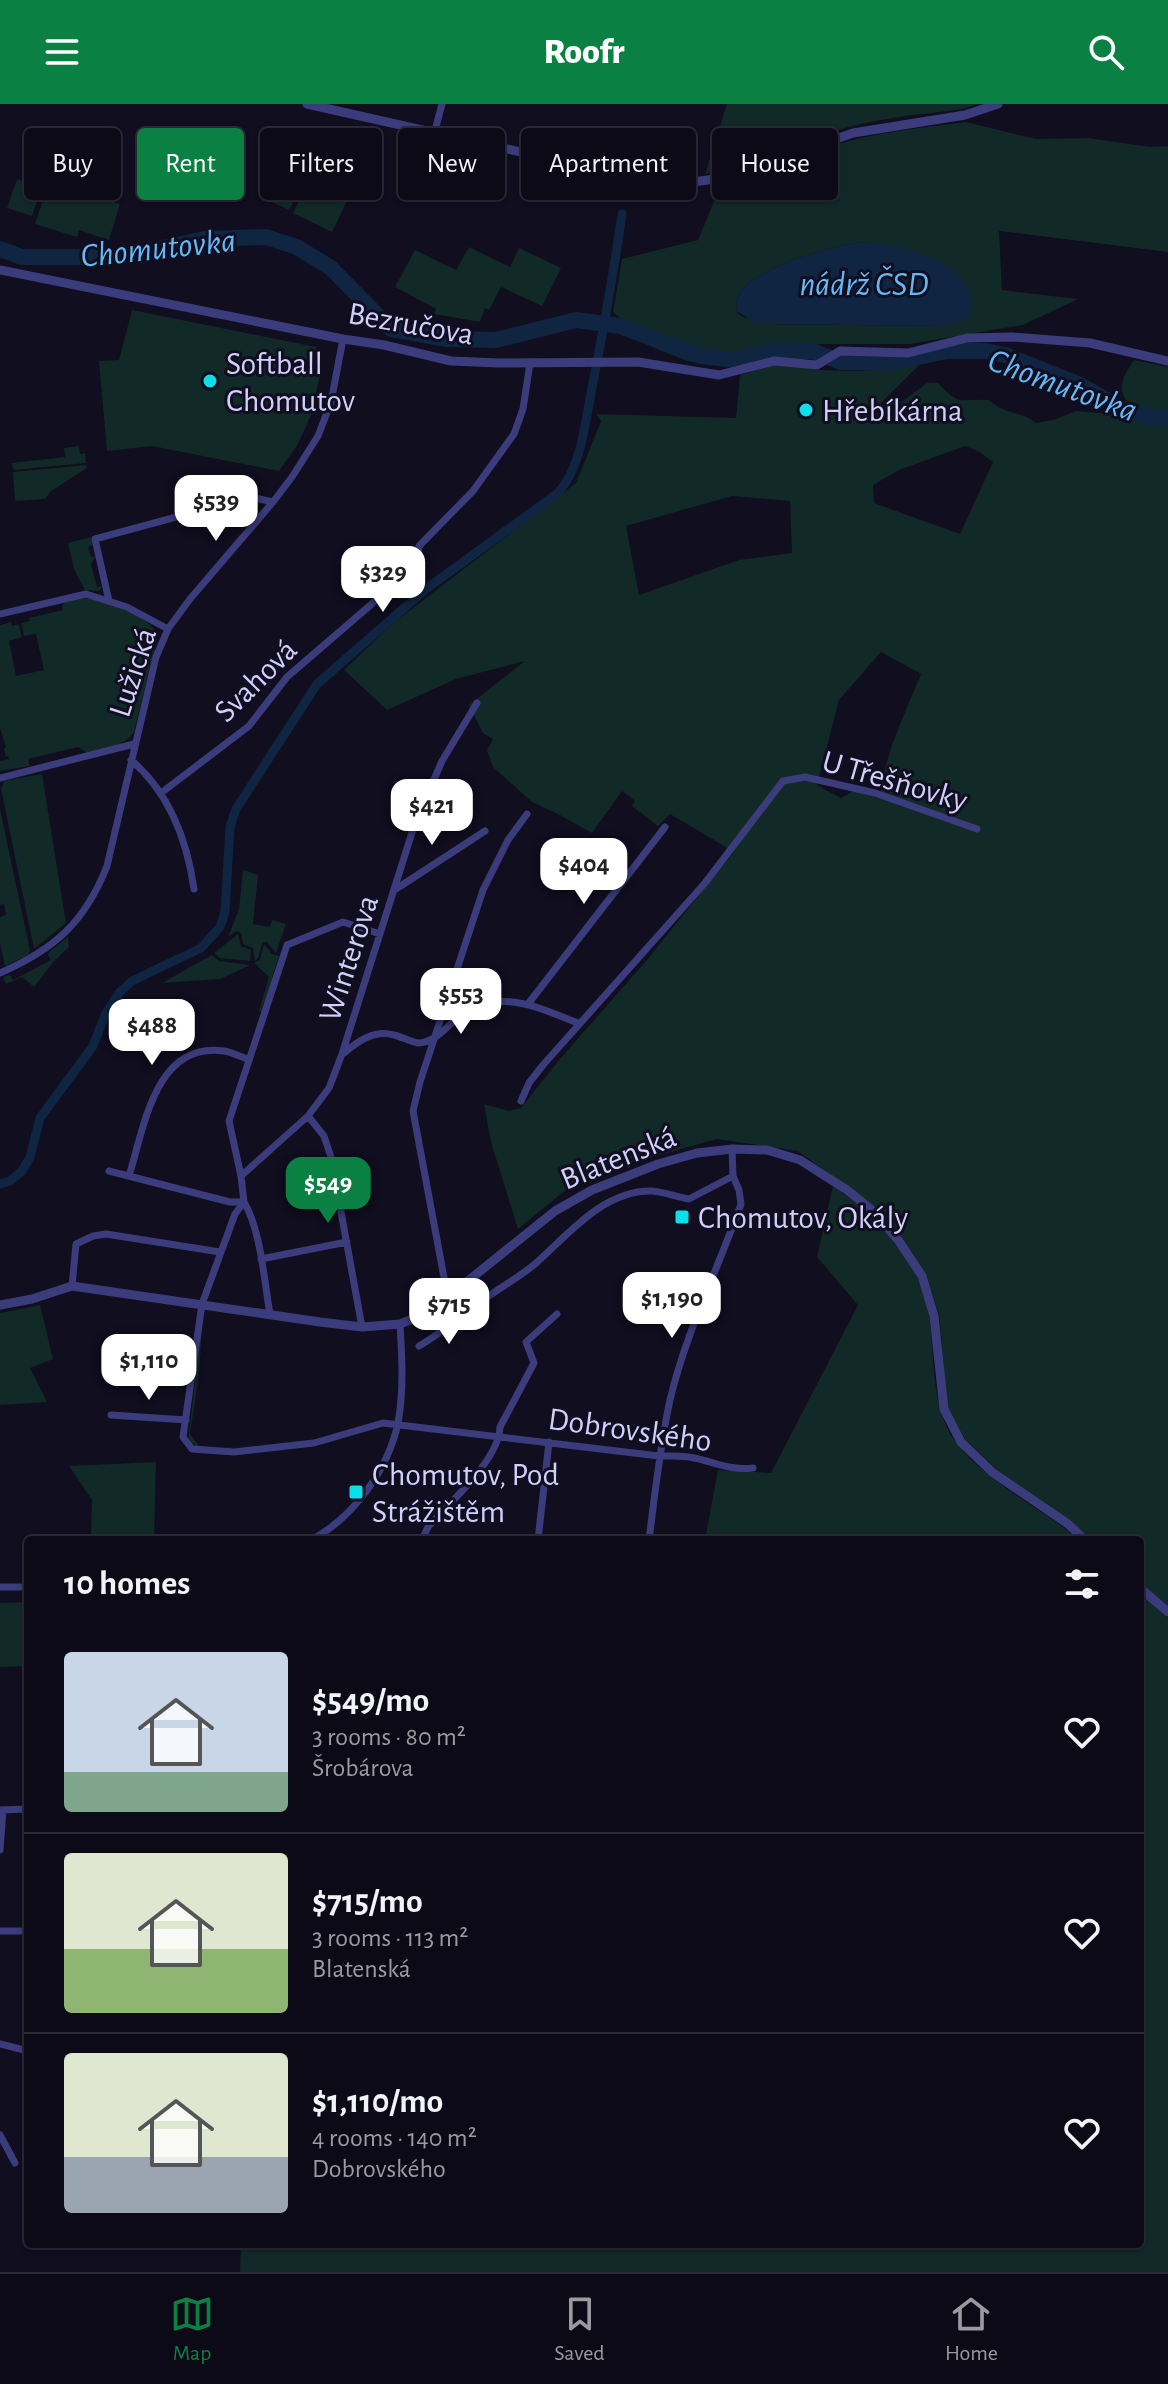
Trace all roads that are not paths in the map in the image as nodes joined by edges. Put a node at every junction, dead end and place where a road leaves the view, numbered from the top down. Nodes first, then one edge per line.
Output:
1 (307, 104) edge
2 (442, 104) edge
3 (998, 104) edge
4 (348, 108) edge
5 (414, 128) edge
6 (436, 128) edge
7 (505, 149) edge
8 (0, 270) edge
9 (343, 339) junction
10 (1168, 361) edge
11 (530, 363) junction
12 (273, 502) junction
13 (109, 601) junction
14 (0, 614) edge
15 (168, 629) junction
16 (477, 703) dead end
17 (134, 744) junction
18 (131, 760) junction
19 (0, 778) edge
20 (161, 793) junction
21 (527, 814) dead end
22 (665, 827) dead end
23 (977, 829) dead end
24 (485, 831) dead end
25 (194, 889) dead end
26 (395, 889) junction
27 (380, 934) junction
28 (0, 973) edge
29 (528, 1004) junction
30 (578, 1023) junction
31 (435, 1038) junction
32 (342, 1054) junction
33 (248, 1059) junction
34 (521, 1101) dead end
35 (308, 1116) junction
36 (732, 1149) junction
37 (109, 1171) dead end
38 (129, 1176) junction
39 (241, 1176) junction
40 (733, 1176) junction
41 (244, 1202) junction
42 (347, 1242) junction
43 (220, 1252) junction
44 (261, 1259) junction
45 (72, 1286) junction
46 (448, 1299) junction
47 (202, 1304) junction
48 (0, 1305) edge
49 (270, 1314) junction
50 (557, 1314) dead end
51 (459, 1318) junction
52 (400, 1324) junction
53 (362, 1327) junction
54 (419, 1346) dead end
55 (111, 1415) dead end
56 (186, 1420) junction
57 (397, 1426) junction
58 (500, 1436) junction
59 (549, 1442) junction
60 (659, 1456) junction
61 (753, 1468) dead end
62 (318, 1536) edge
63 (424, 1536) edge
64 (538, 1536) edge
65 (649, 1536) edge
66 (1081, 1536) edge
67 (0, 1587) edge
68 (24, 1587) edge
69 (1144, 1591) edge
70 (1168, 1612) edge
71 (24, 1809) edge
72 (1, 1810) edge
73 (0, 1850) edge
74 (0, 1931) edge
75 (24, 1931) edge
76 (0, 2044) edge
77 (24, 2050) edge
78 (0, 2135) edge
79 (15, 2163) dead end

1 - 4 street
2 - 6 street
3 - 7 street
4 - 5 street
8 - 9 street, Bezručova
9 - 11 street, Bezručova
9 - 12 street, Lužická
10 - 11 street, Bezručova
11 - 20 street, Svahová
12 - 13 street
12 - 15 street, Lužická
13 - 14 street
13 - 15 street
15 - 17 street, Lužická
16 - 26 street, Winterova
17 - 18 street, Lužická
17 - 19 street
18 - 20 street
18 - 28 street, Lužická
20 - 25 street
21 - 31 street
22 - 29 street
23 - 30 street, U Třešňovky
24 - 26 street
26 - 27 street, Winterova
27 - 32 street, Winterova
27 - 33 street
29 - 30 street
29 - 31 street
30 - 34 street, U Třešňovky
31 - 32 street
31 - 46 street
32 - 35 street, Winterova
33 - 38 street
33 - 39 street
35 - 39 street, Winterova
35 - 42 street
36 - 40 street
36 - 46 street, Blatenská
36 - 66 street, Blatenská
37 - 38 street
38 - 41 street
39 - 41 street
40 - 51 street
40 - 60 street
41 - 43 street
41 - 44 street
42 - 44 street
42 - 53 street
43 - 45 street
43 - 47 street
44 - 49 street
45 - 47 street, Blatenská
45 - 48 street, Blatenská
46 - 51 street
46 - 52 street, Blatenská
47 - 49 street, Blatenská
47 - 56 street
49 - 53 street, Blatenská
50 - 58 street, Dobrovského
51 - 54 street
52 - 53 street, Blatenská
52 - 57 street
55 - 56 street
56 - 57 street, Dobrovského
57 - 58 street, Dobrovského
57 - 62 street
58 - 59 street, Dobrovského
58 - 63 street
59 - 60 street, Dobrovského
59 - 64 street
60 - 61 street, Dobrovského
60 - 65 street
67 - 68 street
69 - 70 street
71 - 72 street
72 - 73 street
74 - 75 street
76 - 77 street
78 - 79 street

